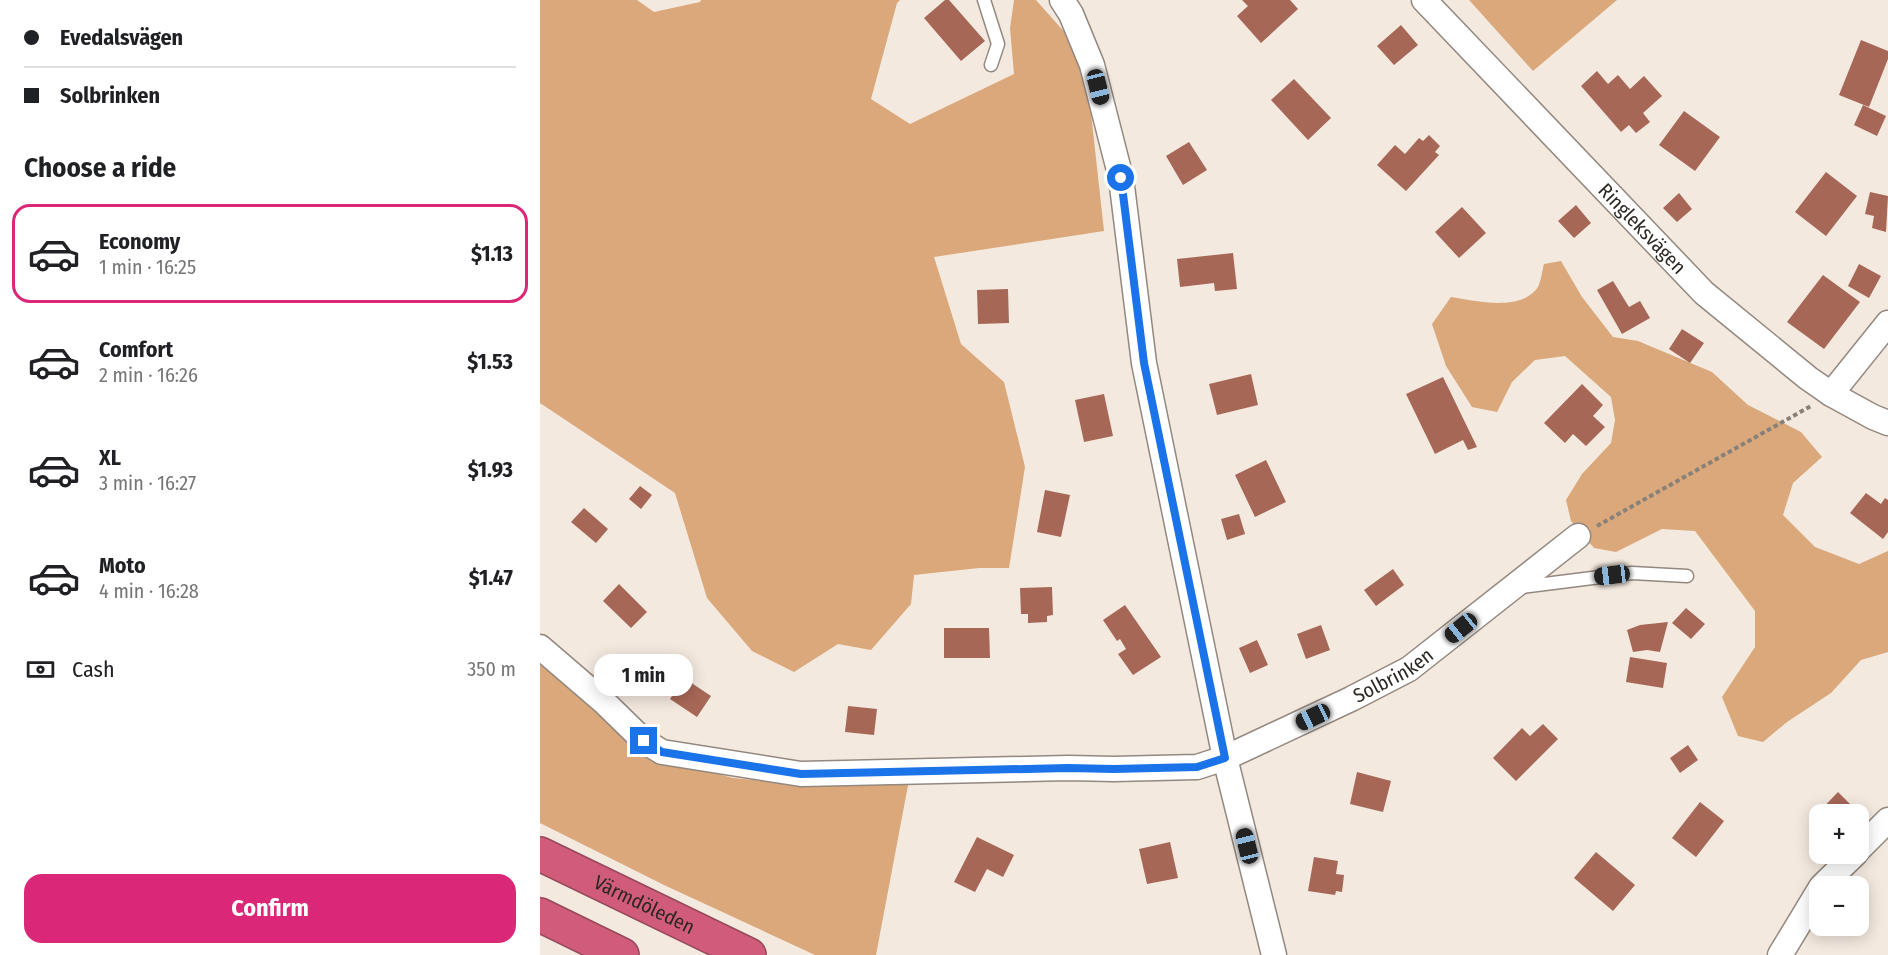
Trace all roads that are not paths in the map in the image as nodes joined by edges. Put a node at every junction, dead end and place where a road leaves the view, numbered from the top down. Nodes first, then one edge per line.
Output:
1 (984, 0) edge
2 (1062, 0) edge
3 (1424, 0) edge
4 (991, 65) dead end
5 (1888, 323) edge
6 (1831, 394) junction
7 (1888, 423) edge
8 (1578, 537) road end
9 (1687, 576) dead end
10 (1510, 588) junction
11 (540, 647) edge
12 (1225, 758) junction
13 (1888, 820) edge
14 (1869, 839) edge
15 (540, 854) edge
16 (1845, 864) edge
17 (1833, 876) edge
18 (1809, 908) edge
19 (540, 915) edge
20 (622, 955) edge
21 (749, 955) edge
22 (1274, 955) edge
23 (1780, 955) edge

1 - 4 lane
2 - 12 street
3 - 6 street, Ringleksvägen
5 - 6 street
6 - 7 street, Ringleksvägen
8 - 10 street, Solbrinken
9 - 10 lane
10 - 12 street, Solbrinken
11 - 12 street, Solbrinken
12 - 22 street
13 - 14 street
15 - 21 highway, Värmdöleden
16 - 17 street
18 - 23 street
19 - 20 highway

